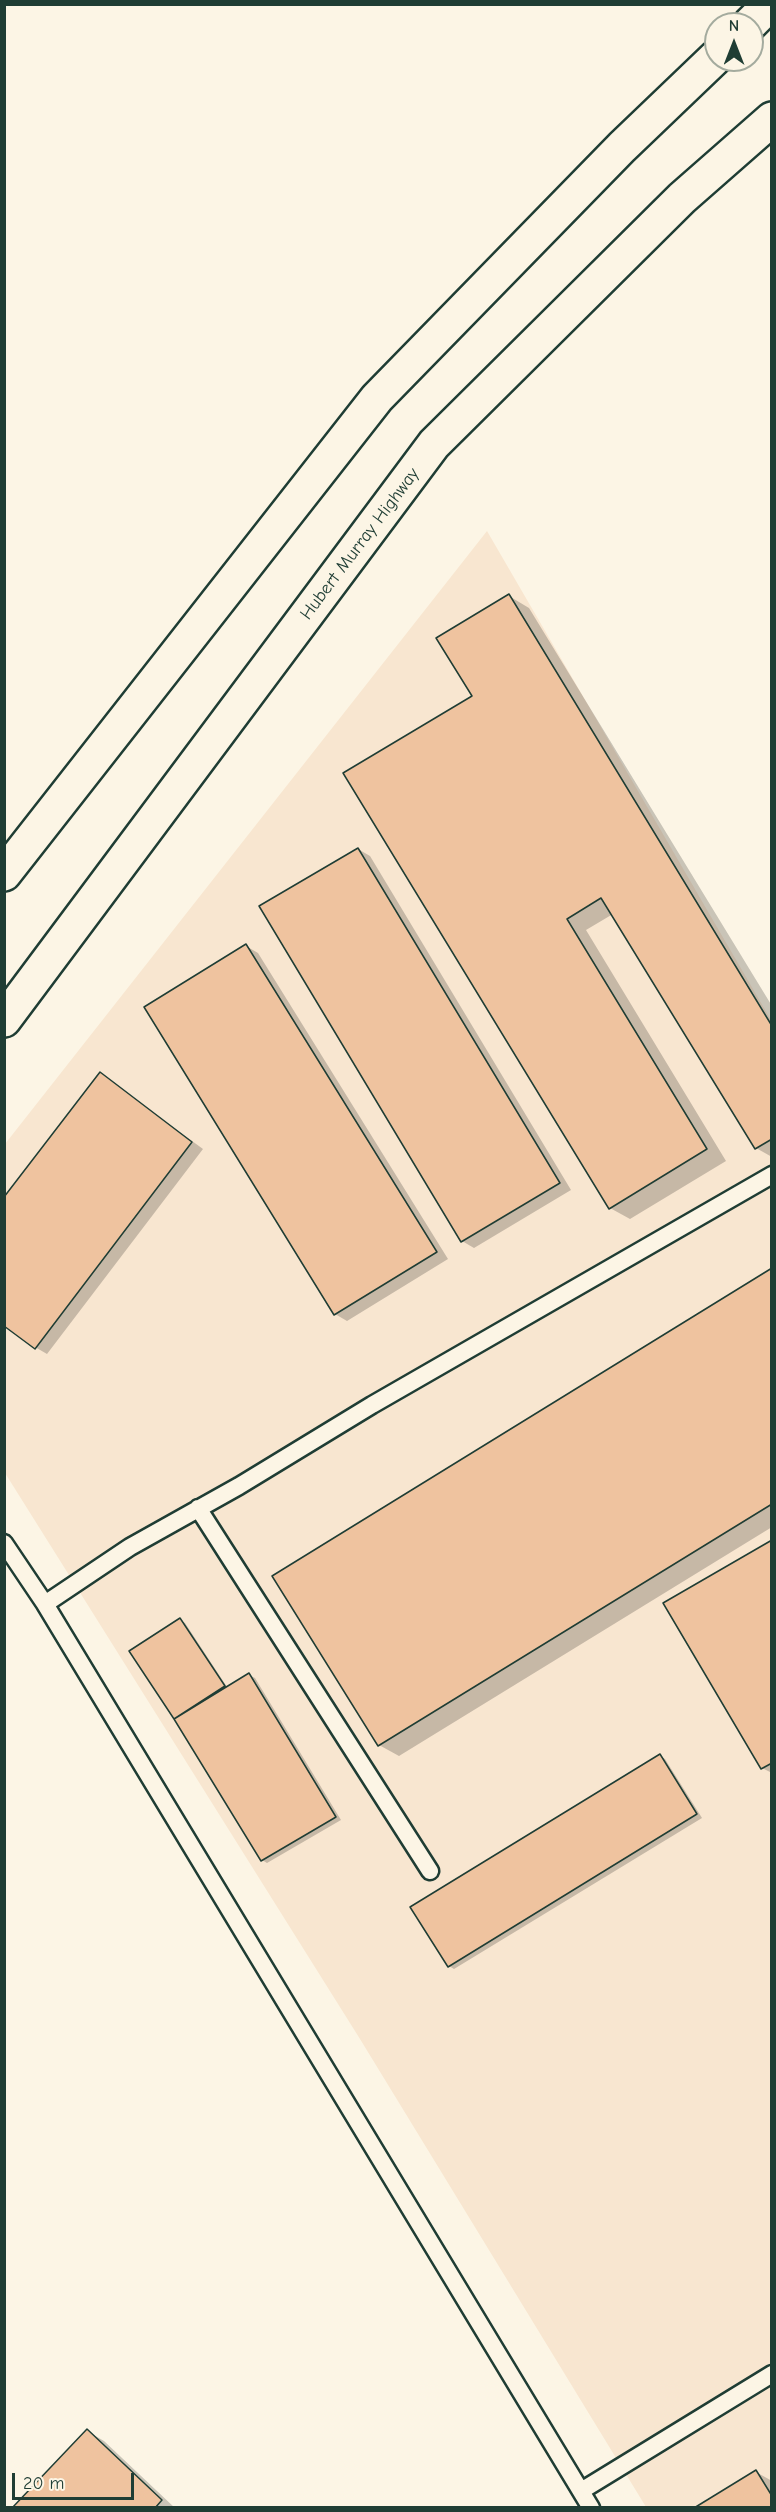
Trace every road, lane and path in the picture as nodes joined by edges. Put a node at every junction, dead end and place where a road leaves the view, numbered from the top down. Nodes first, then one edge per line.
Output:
1 (704, 68) edge
2 (771, 119) edge
3 (4, 874) edge
4 (4, 1020) edge
5 (771, 1176) edge
6 (198, 1508) junction
7 (4, 1543) edge
8 (45, 1604) junction
9 (430, 1871) dead end
10 (771, 2374) edge
11 (581, 2491) junction
12 (591, 2508) edge

1 - 3 highway
2 - 4 highway, Hubert Murray Highway
5 - 6 lane
6 - 8 lane
6 - 9 lane
7 - 8 lane
8 - 11 lane
10 - 11 lane
11 - 12 lane

